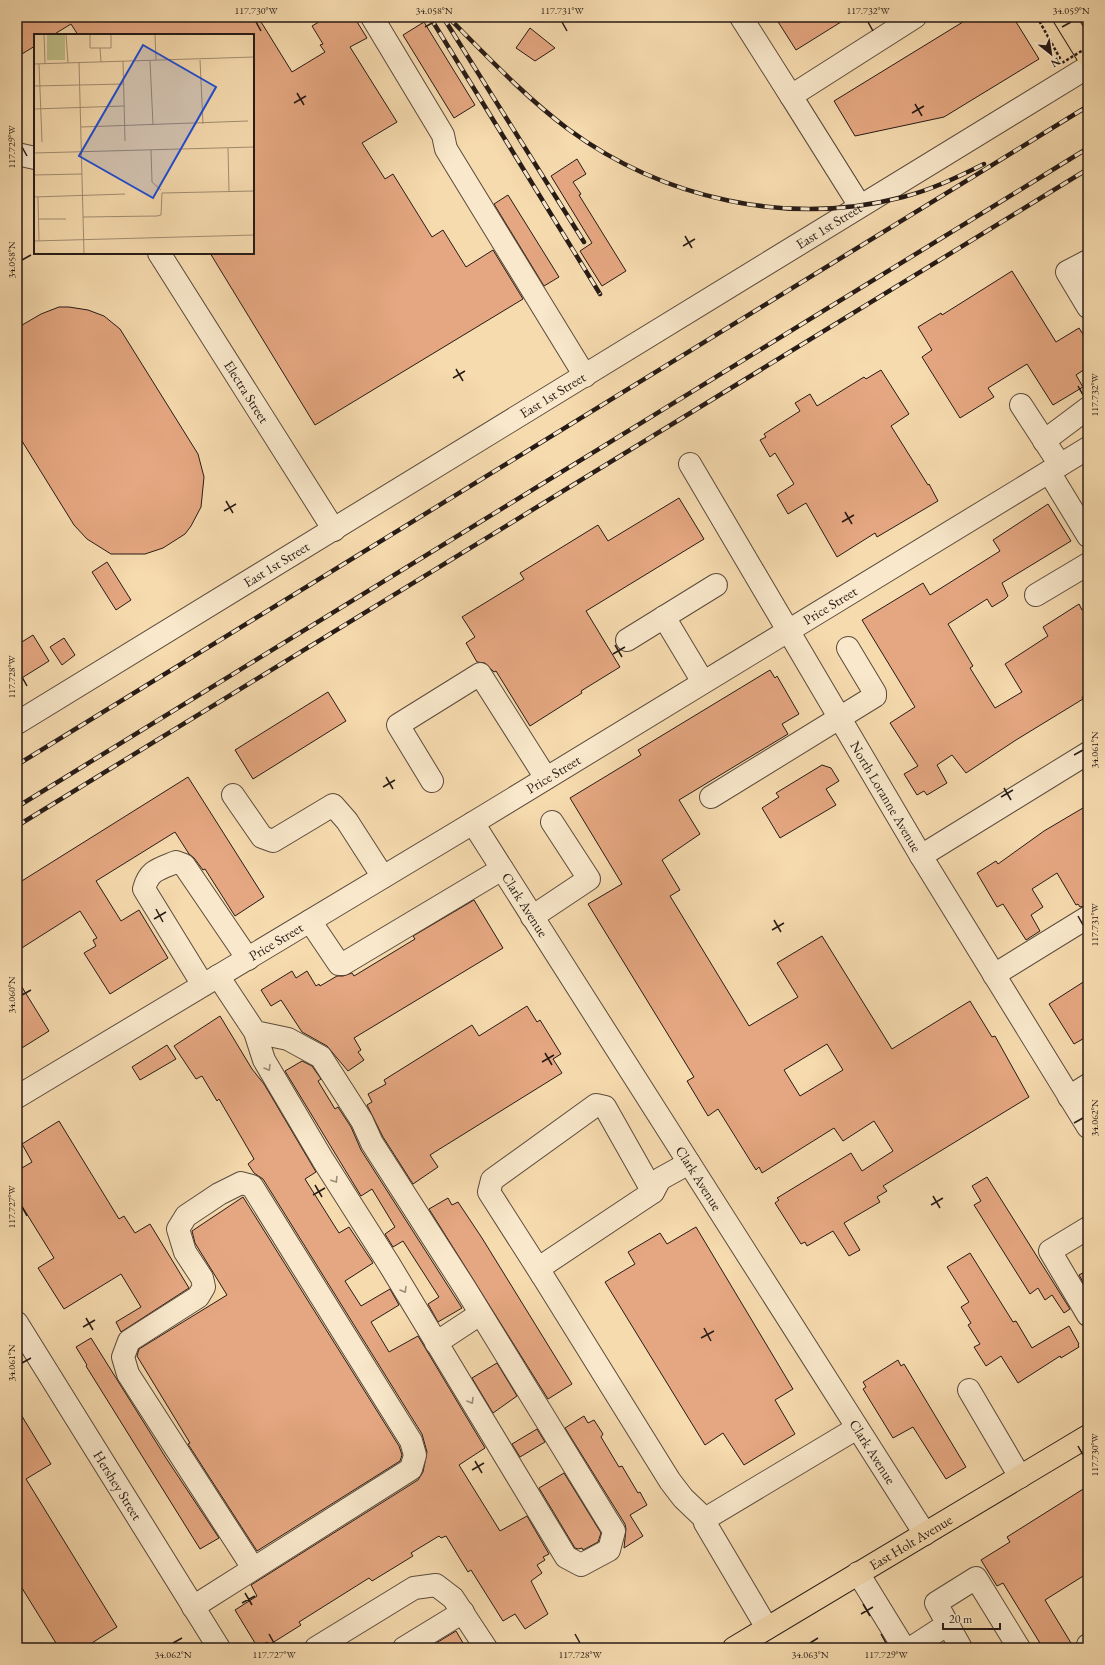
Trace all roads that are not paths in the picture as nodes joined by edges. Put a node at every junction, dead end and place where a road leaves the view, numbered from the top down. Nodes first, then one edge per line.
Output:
1 (372, 17) edge
2 (741, 17) edge
3 (915, 17) edge
4 (1064, 17) edge
5 (1088, 56) edge
6 (1074, 69) edge
7 (791, 96) junction
8 (17, 154) edge
9 (34, 158) edge
10 (860, 206) junction
11 (160, 254) edge
12 (1088, 261) edge
13 (1088, 307) edge
14 (585, 376) junction
15 (1021, 405) dead end
16 (1088, 408) edge
17 (1044, 441) junction
18 (1088, 448) edge
19 (690, 464) dead end
20 (1054, 468) junction
21 (334, 530) junction
22 (1088, 536) edge
23 (1088, 564) edge
24 (716, 585) dead end
25 (1036, 595) dead end
26 (664, 617) junction
27 (788, 629) junction
28 (627, 640) dead end
29 (848, 648) dead end
30 (703, 682) junction
31 (840, 719) junction
32 (17, 723) edge
33 (1088, 753) edge
34 (546, 778) junction
35 (432, 781) dead end
36 (233, 795) dead end
37 (711, 797) dead end
38 (552, 822) dead end
39 (472, 823) junction
40 (921, 856) junction
41 (502, 870) junction
42 (383, 877) junction
43 (532, 917) junction
44 (1088, 917) edge
45 (310, 921) junction
46 (248, 958) junction
47 (994, 975) junction
48 (211, 981) junction
49 (255, 1032) junction
50 (1088, 1085) edge
51 (17, 1097) edge
52 (1069, 1097) junction
53 (1088, 1126) edge
54 (689, 1163) junction
55 (653, 1192) junction
56 (1088, 1228) edge
57 (542, 1275) junction
58 (480, 1314) junction
59 (1088, 1315) edge
60 (17, 1323) edge
61 (436, 1343) junction
62 (969, 1390) dead end
63 (857, 1428) junction
64 (1088, 1436) edge
65 (1020, 1477) junction
66 (705, 1519) junction
67 (925, 1534) junction
68 (253, 1568) junction
69 (858, 1573) junction
70 (193, 1607) junction
71 (463, 1612) junction
72 (948, 1624) junction
73 (767, 1628) junction
74 (743, 1645) edge
75 (219, 1648) edge
76 (316, 1648) edge
77 (404, 1648) edge
78 (486, 1648) edge
79 (904, 1648) edge
80 (911, 1648) edge
81 (962, 1648) edge
82 (1018, 1648) edge

1 - 14 street
2 - 7 street
3 - 7 street
4 - 5 main road
6 - 10 street, East 1st Street
7 - 10 street
8 - 9 street
10 - 14 street, East 1st Street
11 - 21 street, Electra Street
12 - 13 street
14 - 21 street, East 1st Street
15 - 17 street
16 - 17 street
17 - 20 street
18 - 20 street, Price Street
19 - 27 street, North Loranne Avenue
20 - 22 street
20 - 27 street, Price Street
21 - 32 street, East 1st Street
23 - 25 street
24 - 26 street
26 - 28 street
26 - 30 street
27 - 30 street, Price Street
27 - 31 street, North Loranne Avenue
29 - 31 street
30 - 34 street, Price Street
31 - 37 street
31 - 40 street, North Loranne Avenue
33 - 40 street
34 - 35 street
34 - 39 street, Price Street
36 - 42 street
38 - 43 street
39 - 41 street, Clark Avenue
39 - 42 street, Price Street
40 - 47 street, North Loranne Avenue
41 - 43 street, Clark Avenue
41 - 45 street
42 - 45 street, Price Street
43 - 54 street, Clark Avenue
44 - 47 street
45 - 46 street, Price Street
46 - 48 street, Price Street
46 - 48 street
47 - 52 street, North Loranne Avenue
48 - 49 street
48 - 51 street, Price Street
49 - 58 street
49 -> 61 street
50 - 52 street
52 - 53 street, North Loranne Avenue
54 - 55 street
54 - 63 street, Clark Avenue
55 - 57 street
55 - 57 street
56 - 59 street
57 - 66 street
58 - 61 street
61 -> 58 street
60 - 70 street, Hershey Street
62 - 65 street
63 - 66 street
63 - 67 street, Clark Avenue
64 - 65 main road, East Holt Avenue
65 - 67 main road, East Holt Avenue
66 - 73 street
67 - 69 main road, East Holt Avenue
68 - 68 street
68 - 70 street
69 - 73 main road, East Holt Avenue
69 - 79 street
70 - 75 street, Hershey Street
71 - 76 street
71 - 77 street
71 - 78 street
72 - 80 street
72 - 81 street
72 - 82 street
73 - 74 main road, East Holt Avenue

